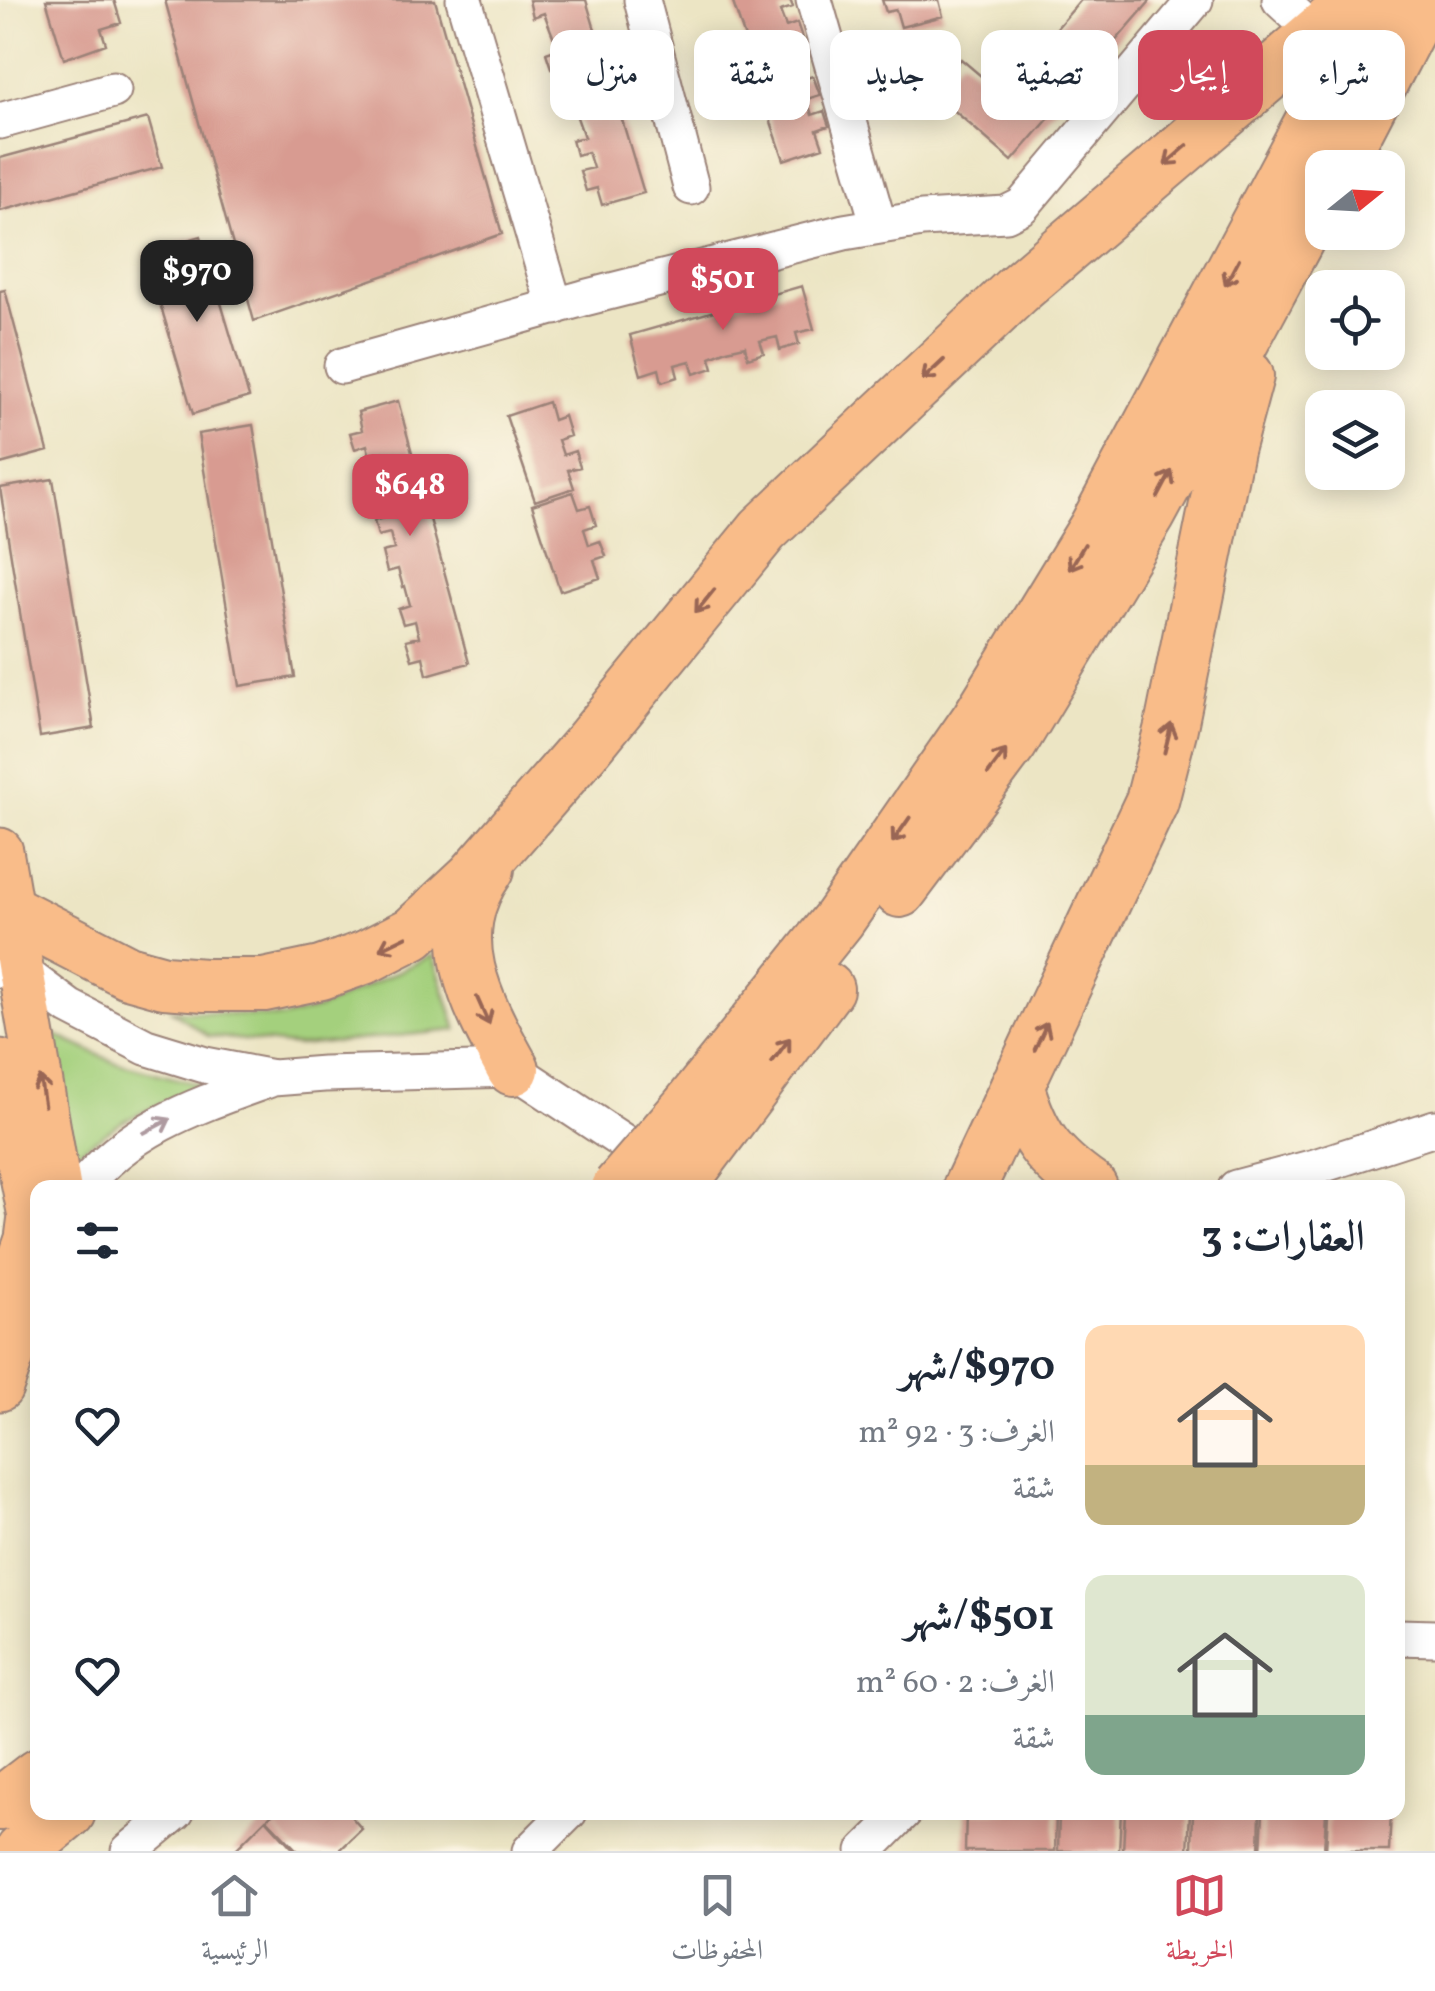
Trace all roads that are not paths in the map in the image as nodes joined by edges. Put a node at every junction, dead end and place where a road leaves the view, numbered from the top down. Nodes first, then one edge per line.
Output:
1 (464, 0) edge
2 (642, 0) edge
3 (814, 0) edge
4 (1195, 0) edge
5 (1356, 0) edge
6 (1376, 0) edge
7 (1424, 0) edge
8 (1298, 17) edge
9 (113, 90) dead end
10 (0, 121) edge
11 (1345, 150) edge
12 (691, 186) dead end
13 (879, 226) junction
14 (1305, 226) edge
15 (1268, 295) junction
16 (555, 306) junction
17 (342, 366) dead end
18 (517, 826) junction
19 (0, 850) edge
20 (12, 912) junction
21 (11, 972) edge
22 (0, 1062) edge
23 (512, 1069) junction
24 (273, 1078) junction
25 (1018, 1085) junction
26 (706, 1117) junction
27 (1435, 1128) edge
28 (43, 1180) edge
29 (44, 1180) edge
30 (52, 1180) edge
31 (628, 1180) edge
32 (677, 1180) edge
33 (681, 1180) edge
34 (973, 1180) edge
35 (1079, 1180) edge
36 (1266, 1180) edge
37 (30, 1224) edge
38 (30, 1304) edge
39 (0, 1319) edge
40 (0, 1388) edge
41 (1405, 1637) edge
42 (1435, 1638) edge
43 (30, 1782) edge
44 (0, 1804) edge
45 (59, 1820) edge
46 (166, 1820) edge
47 (184, 1820) edge
48 (561, 1820) edge
49 (896, 1820) edge
50 (22, 1851) edge
51 (129, 1851) edge
52 (158, 1851) edge
53 (530, 1851) edge
54 (864, 1851) edge

1 - 16 street
2 - 12 street
3 - 13 street
4 - 13 street
5 - 8 highway
6 -> 26 highway
7 - 11 highway
8 -> 18 highway
9 - 10 street
13 - 16 street
14 - 15 highway
25 -> 15 highway
26 -> 15 highway
16 - 17 street
18 -> 20 highway
18 -> 23 highway
19 - 20 main road
20 - 21 main road
21 - 24 street
29 -> 21 main road
22 - 28 main road
23 - 24 street
23 - 32 street
30 -> 24 street
25 - 34 highway
25 - 35 highway
26 - 31 highway, bridge
26 - 33 highway, bridge
27 - 36 street
37 - 39 main road
38 - 40 main road
41 - 42 street
43 - 44 highway
45 - 50 highway
46 - 51 street
47 - 52 street
48 - 53 street
49 - 54 street

